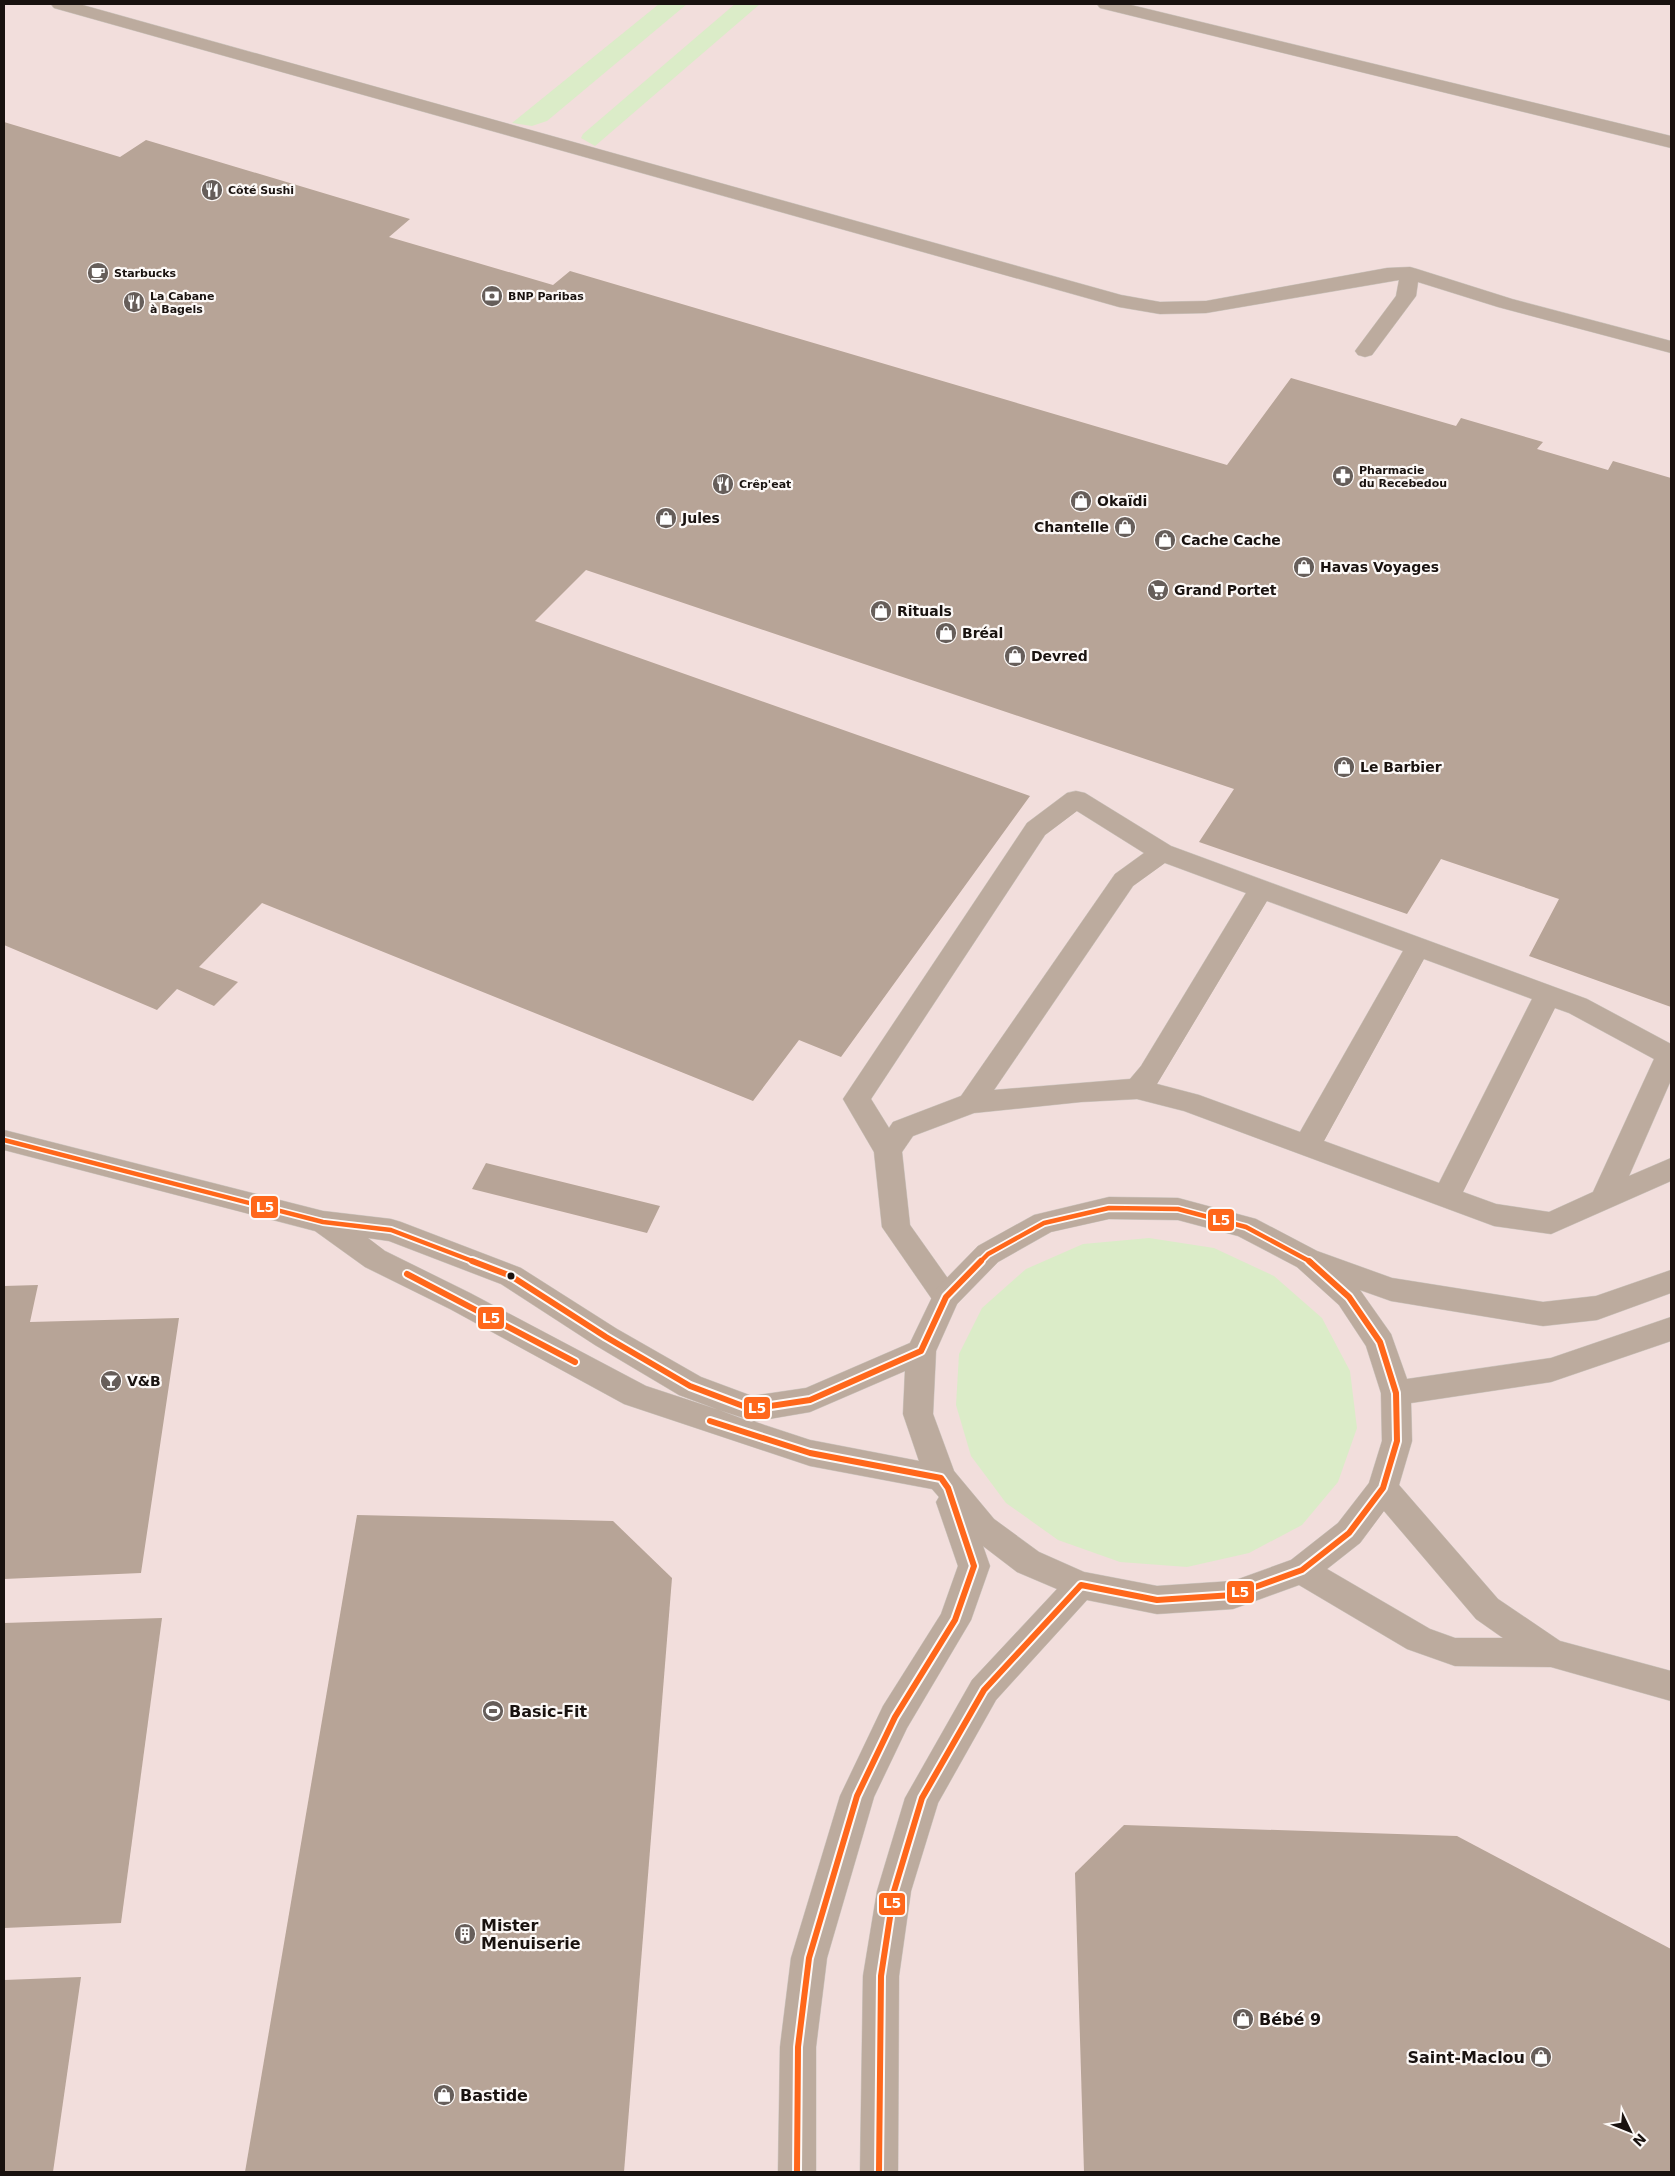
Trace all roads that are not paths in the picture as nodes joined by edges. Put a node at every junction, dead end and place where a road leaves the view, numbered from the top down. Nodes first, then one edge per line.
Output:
1 (60, 4) edge
2 (1106, 4) edge
3 (1671, 142) edge
4 (1410, 273) junction
5 (1671, 348) edge
6 (1365, 351) dead end
7 (1162, 852) junction
8 (1261, 889) junction
9 (1418, 947) junction
10 (1548, 995) junction
11 (1670, 1055) edge
12 (1137, 1090) junction
13 (971, 1103) junction
14 (4, 1140) edge
15 (1306, 1145) junction
16 (888, 1151) junction
17 (1671, 1169) edge
18 (1446, 1197) junction
19 (1604, 1199) junction
20 (323, 1222) junction
21 (1307, 1259) junction
22 (1671, 1281) edge
23 (946, 1297) junction
24 (1671, 1329) edge
25 (921, 1351) junction
26 (1396, 1393) junction
27 (944, 1483) junction
28 (1383, 1488) junction
29 (1302, 1570) junction
30 (1081, 1585) junction
31 (1551, 1653) junction
32 (1671, 1686) edge
33 (797, 2172) edge
34 (879, 2172) edge

1 - 4 street
2 - 3 street
4 - 5 street
4 - 6 street
7 - 8 street
7 - 13 street
7 - 16 street
8 - 9 street
8 - 12 street
9 - 10 street
9 - 15 street
10 - 11 street
10 - 18 street
11 - 19 street
12 - 13 street
12 - 15 street
13 - 16 street
14 - 20 street
15 - 18 street
16 - 23 street
17 - 19 street
18 - 19 street
20 - 25 street
20 - 27 street
21 - 22 street
21 - 23 street
21 - 26 street
23 - 25 street
24 - 26 street
25 - 27 street
26 - 28 street
27 - 30 street
27 - 33 street
28 - 29 street
28 - 31 street
29 - 30 street
29 - 31 street
30 - 34 street
31 - 32 street

